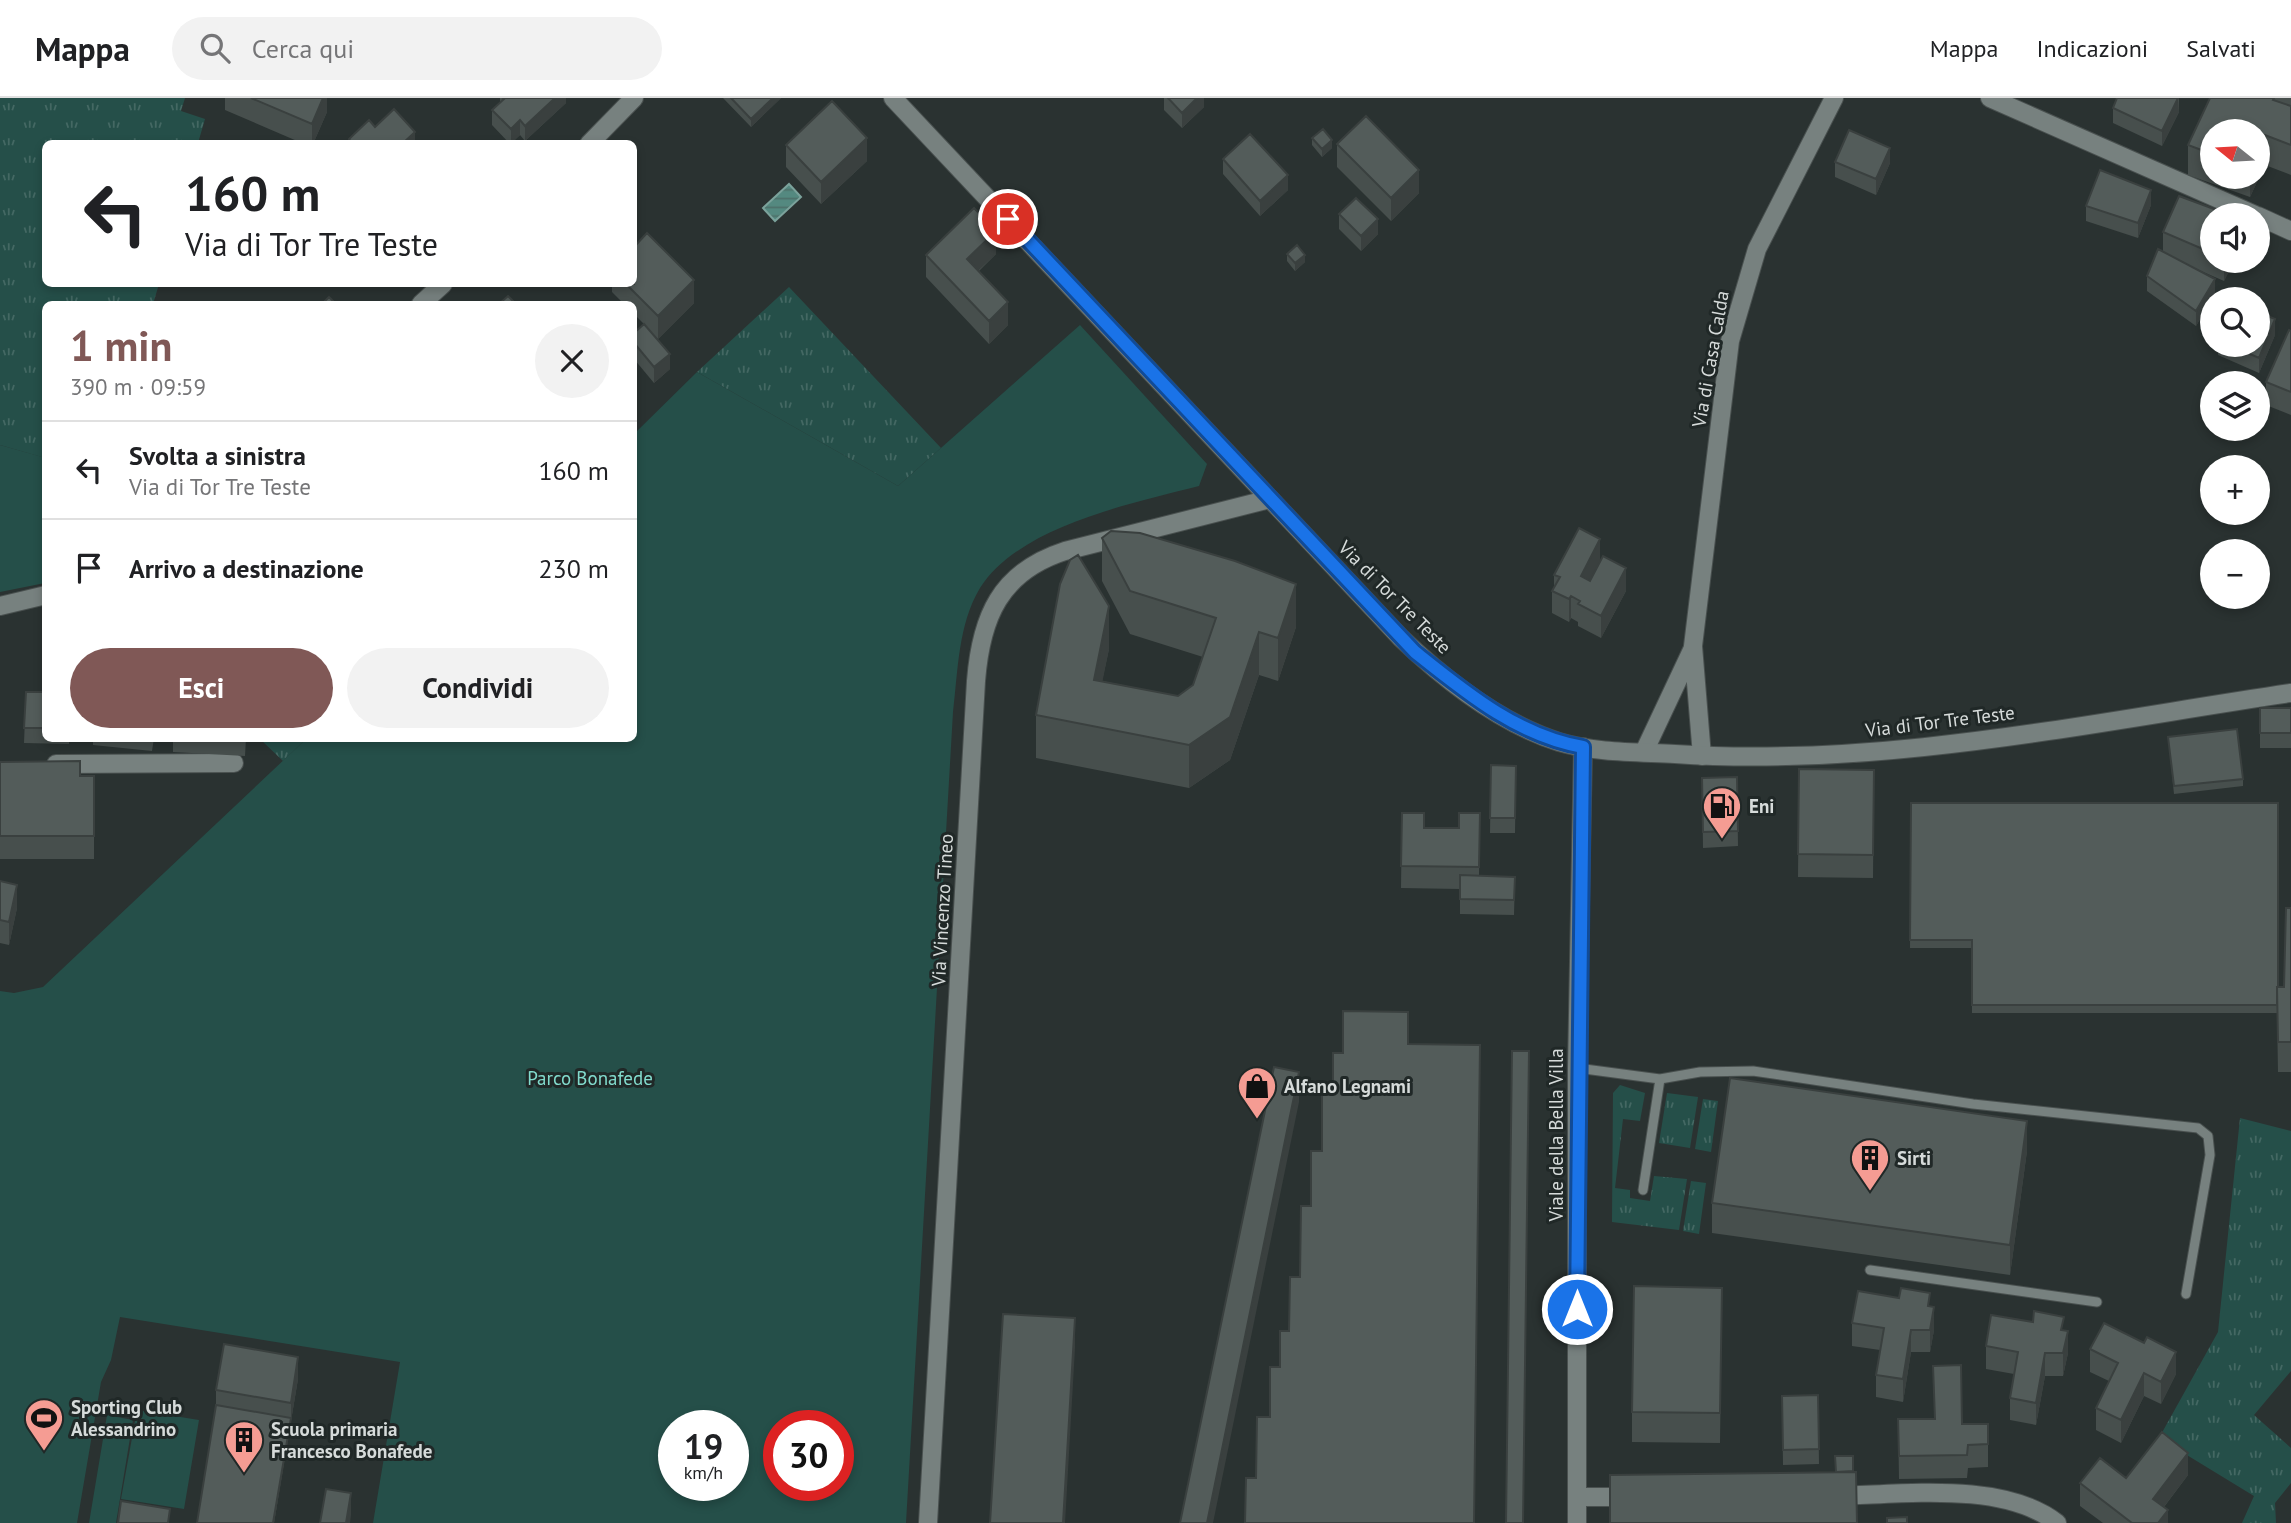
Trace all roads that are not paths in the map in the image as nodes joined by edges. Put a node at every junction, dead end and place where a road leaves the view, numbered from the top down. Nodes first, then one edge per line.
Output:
1 (634, 98) edge
2 (892, 98) edge
3 (1834, 98) edge
4 (1990, 98) edge
5 (593, 140) edge
6 (2227, 203) edge
7 (2270, 220) edge
8 (2289, 226) edge
9 (440, 287) edge
10 (424, 301) edge
11 (1270, 499) junction
12 (42, 596) edge
13 (0, 606) edge
14 (1693, 646) junction
15 (2291, 692) edge
16 (1583, 747) junction
17 (1644, 752) junction
18 (1702, 756) junction
19 (234, 763) dead end
20 (41, 764) edge
21 (1577, 1068) junction
22 (1660, 1079) junction
23 (1643, 1191) dead end
24 (1870, 1269) dead end
25 (2186, 1294) dead end
26 (2097, 1302) dead end
27 (1809, 1496) edge
28 (1577, 1497) junction
29 (1645, 1497) edge
30 (928, 1523) edge
31 (1577, 1523) edge
32 (2057, 1523) edge

1 - 5 street
2 - 11 street, Via di Tor Tre Teste
3 - 14 street, Via di Casa Calda
4 - 6 street
7 - 8 street
9 - 10 street
11 - 16 street, Via di Tor Tre Teste
11 - 30 street, Via Vincenzo Tineo
12 - 13 street
14 - 17 street, Via di Casa Calda
14 - 18 street, Via di Casa Calda
15 - 18 street, Via di Tor Tre Teste
16 - 17 street, Via di Tor Tre Teste
16 - 21 street, Viale della Bella Villa
17 - 18 street, Via di Tor Tre Teste
19 - 20 street
21 - 22 lane
21 - 28 street, Viale della Bella Villa
22 - 23 lane
22 - 25 lane
24 - 26 lane
27 - 32 street
28 - 29 street
28 - 31 street, Viale della Bella Villa

